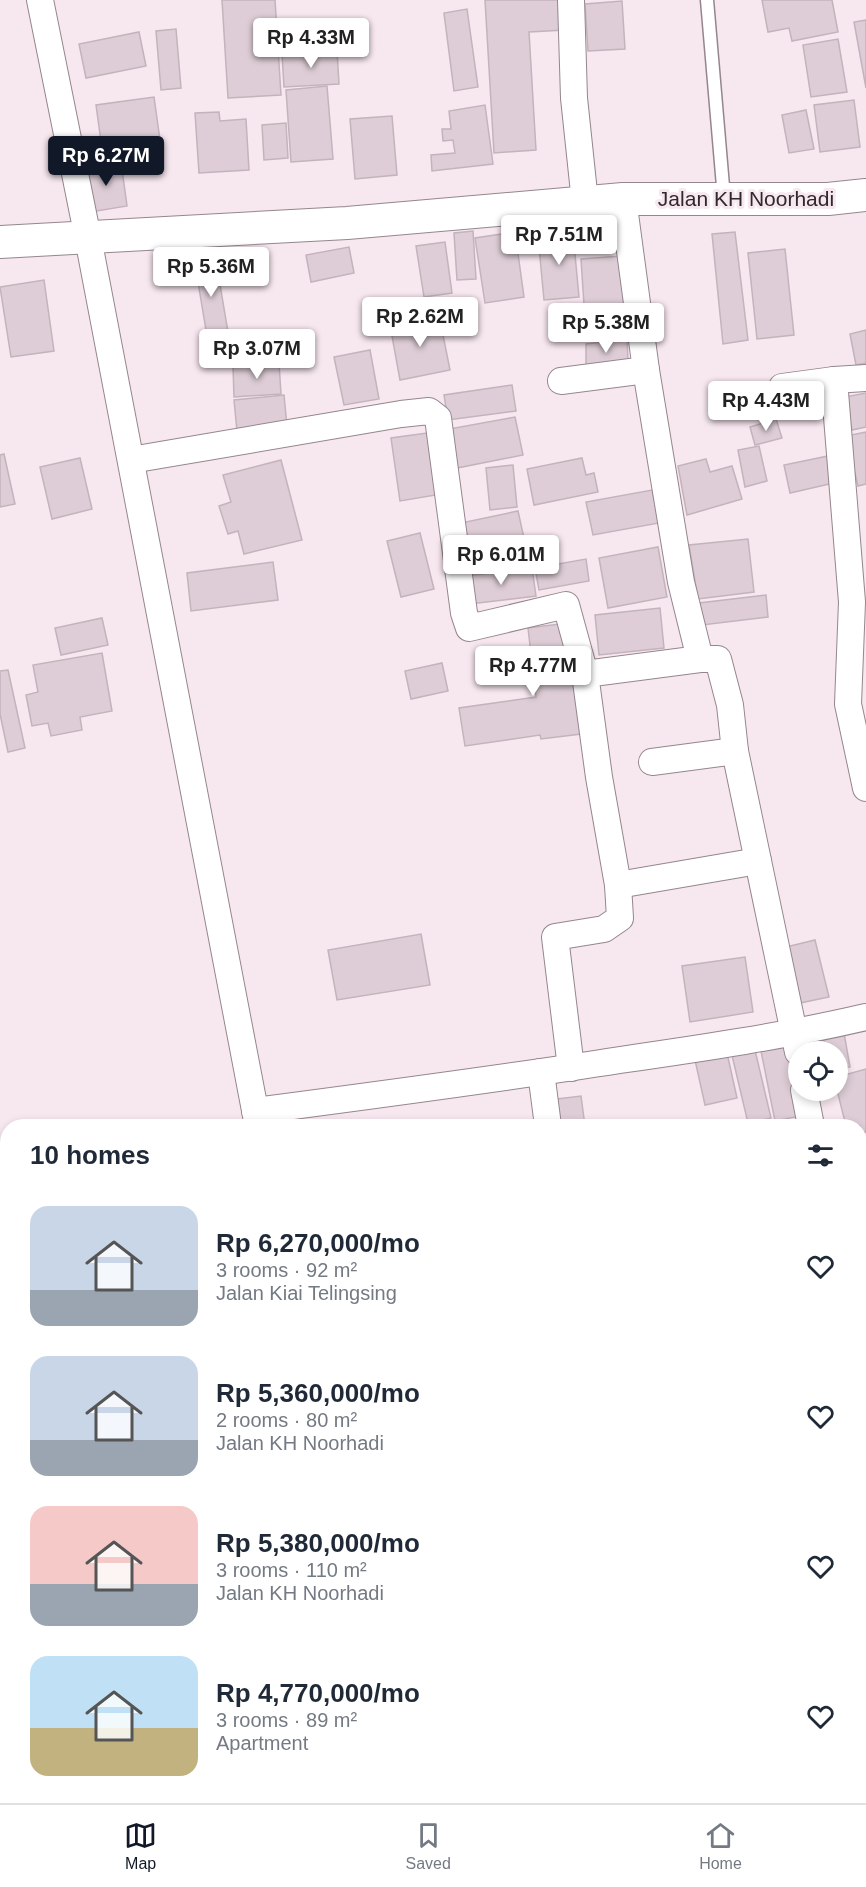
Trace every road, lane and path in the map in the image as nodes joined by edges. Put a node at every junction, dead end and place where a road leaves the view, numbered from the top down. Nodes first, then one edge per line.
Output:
1 (40, 0) edge
2 (571, 0) edge
3 (707, 0) edge
4 (866, 195) edge
5 (623, 199) junction
6 (724, 199) junction
7 (585, 202) junction
8 (88, 238) junction
9 (0, 242) edge
10 (646, 370) junction
11 (866, 378) edge
12 (834, 380) junction
13 (561, 381) dead end
14 (782, 387) dead end
15 (131, 460) junction
16 (700, 659) junction
17 (585, 674) junction
18 (735, 751) junction
19 (652, 762) dead end
20 (866, 788) edge
21 (758, 861) junction
22 (618, 885) junction
23 (866, 1017) edge
24 (796, 1041) edge
25 (801, 1041) edge
26 (788, 1044) edge
27 (571, 1068) junction
28 (542, 1072) junction
29 (806, 1101) edge
30 (257, 1119) edge
31 (547, 1119) edge
32 (810, 1119) edge

1 - 8 street
2 - 7 street
3 - 6 lane
4 - 6 street, Jalan KH Noorhadi
5 - 6 street, Jalan KH Noorhadi
5 - 7 street, Jalan KH Noorhadi
5 - 10 street
7 - 8 street, Jalan KH Noorhadi
8 - 9 street, Jalan KH Noorhadi
8 - 15 street
10 - 13 street
10 - 16 street
11 - 12 street
12 - 14 street
12 - 20 street
15 - 17 street
15 - 30 street
16 - 17 street
16 - 18 street
17 - 22 street
18 - 19 street
18 - 21 street
21 - 22 street
21 - 24 street
22 - 27 street
23 - 25 street
26 - 27 street
27 - 28 street
28 - 30 street
28 - 31 street
29 - 32 street

